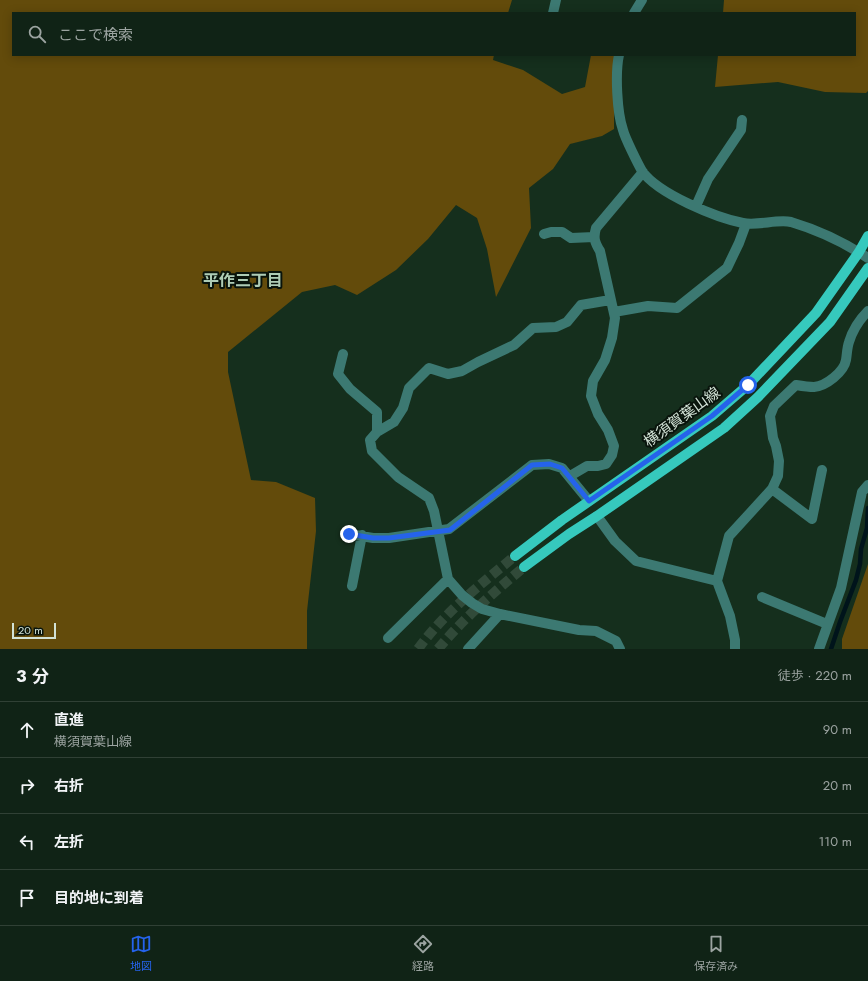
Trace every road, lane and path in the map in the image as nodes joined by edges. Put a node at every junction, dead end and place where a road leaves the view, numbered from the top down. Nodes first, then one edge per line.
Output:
1 (556, 0) edge
2 (642, 0) edge
3 (553, 12) edge
4 (635, 12) edge
5 (618, 56) edge
6 (742, 120) dead end
7 (643, 172) junction
8 (696, 206) junction
9 (746, 224) junction
10 (544, 234) dead end
11 (868, 236) edge
12 (594, 237) junction
13 (864, 255) edge
14 (868, 268) edge
15 (610, 300) junction
16 (868, 311) edge
17 (614, 312) junction
18 (343, 354) dead end
19 (377, 432) junction
20 (822, 470) dead end
21 (570, 476) junction
22 (868, 486) edge
23 (772, 489) junction
24 (589, 501) junction
25 (597, 516) junction
26 (438, 531) junction
27 (349, 534) dead end
28 (362, 535) junction
29 (515, 556) tunnel mouth
30 (524, 568) tunnel mouth
31 (448, 579) junction
32 (717, 581) junction
33 (352, 586) dead end
34 (762, 597) dead end
35 (500, 614) junction
36 (827, 624) junction
37 (388, 638) dead end
38 (468, 649) edge
39 (620, 649) edge
40 (735, 649) edge
41 (818, 649) edge

1 - 3 street
2 - 4 street
5 - 7 street
6 - 8 street
7 - 8 street
7 - 12 street
8 - 9 street
9 - 13 street
9 - 17 street
10 - 12 street
11 - 13 main road, 横須賀葉山線
12 - 15 street
13 - 24 main road, 横須賀葉山線
14 - 25 main road
15 - 17 street
15 - 19 street
16 - 23 street
17 - 21 street
18 - 19 street
19 - 26 street
20 - 23 street
21 - 24 street
21 - 26 street
22 - 36 street
23 - 32 street
24 - 29 main road, 横須賀葉山線
25 - 30 main road
25 - 32 street
26 - 28 street
26 - 31 street
27 - 28 street
28 - 33 street
31 - 35 street
31 - 37 street
32 - 40 street
34 - 36 street
35 - 38 street
35 - 39 street
36 - 41 street

